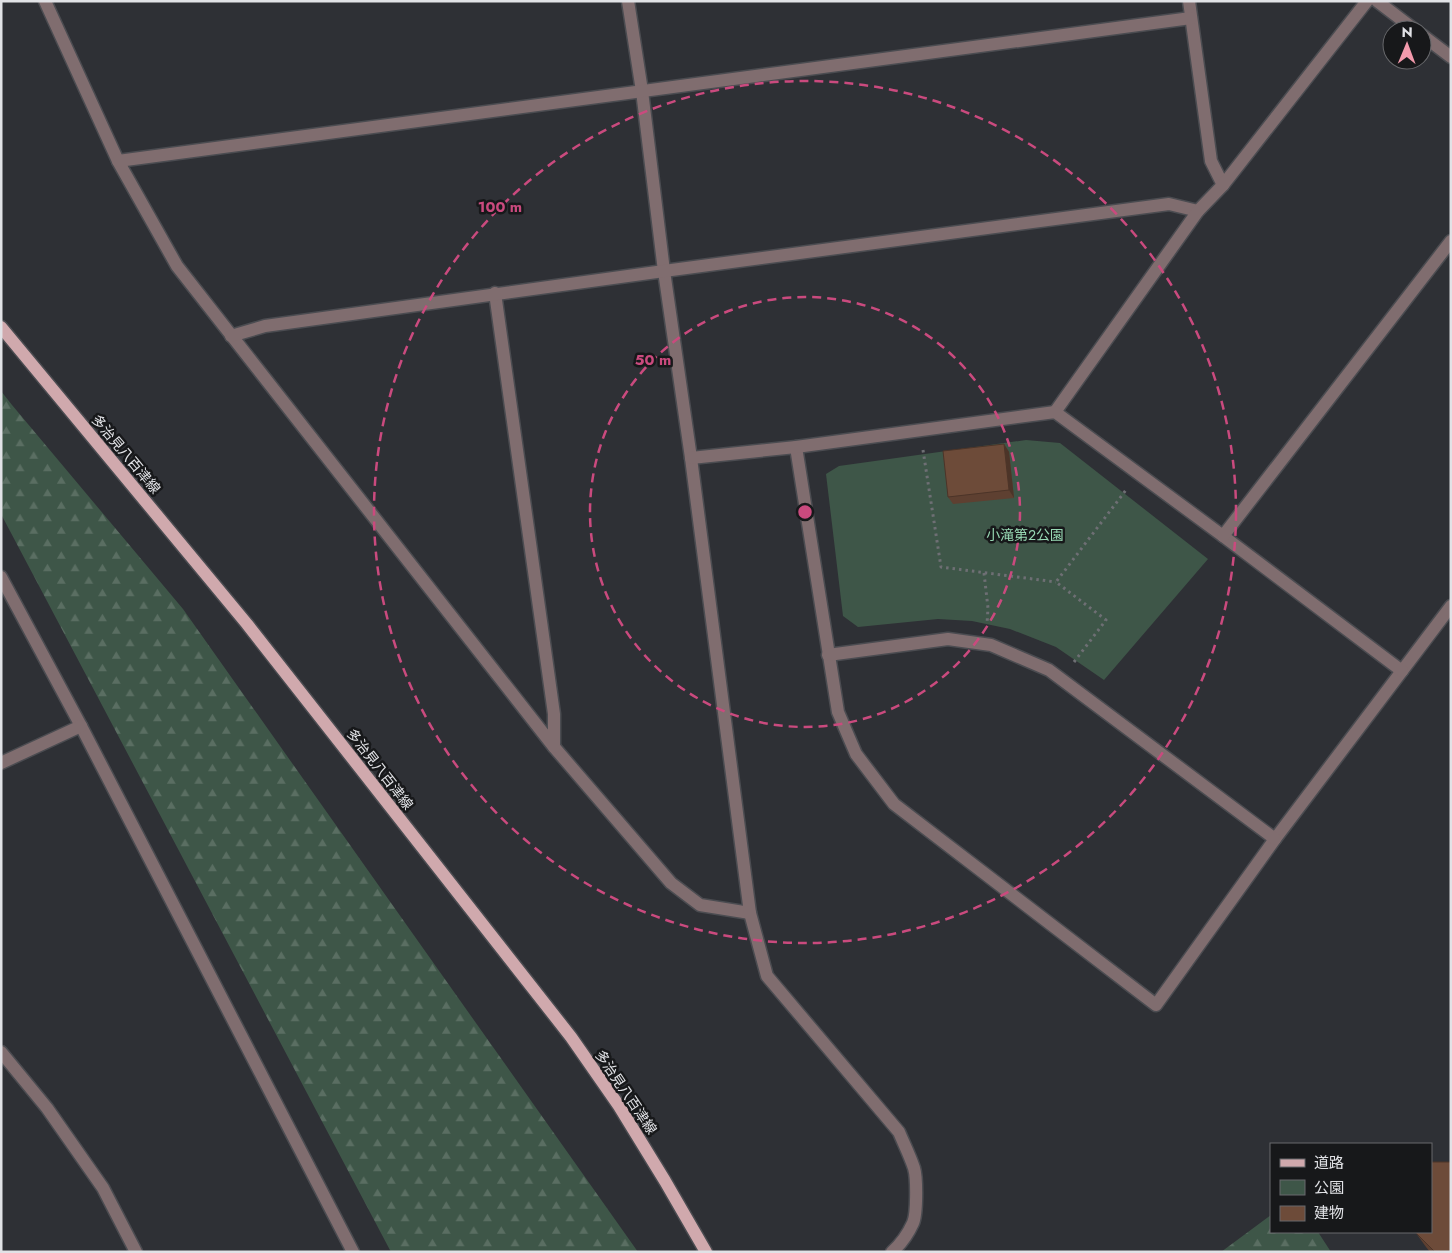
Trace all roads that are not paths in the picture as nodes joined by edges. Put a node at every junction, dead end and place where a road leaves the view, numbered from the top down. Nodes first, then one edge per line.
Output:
1 (44, 1) edge
2 (628, 1) edge
3 (1189, 1) edge
4 (1368, 1) edge
5 (1377, 1) edge
6 (1192, 18) junction
7 (1402, 20) edge
8 (1432, 43) edge
9 (1451, 57) edge
10 (642, 92) junction
11 (118, 161) junction
12 (1223, 185) junction
13 (1198, 211) junction
14 (1451, 241) edge
15 (664, 270) junction
16 (495, 293) junction
17 (1, 327) edge
18 (231, 336) junction
19 (1055, 412) junction
20 (796, 447) junction
21 (691, 458) junction
22 (1223, 536) junction
23 (1, 576) edge
24 (1451, 606) edge
25 (828, 655) junction
26 (1402, 672) junction
27 (81, 726) junction
28 (554, 748) junction
29 (1, 763) edge
30 (1275, 839) junction
31 (750, 913) junction
32 (1, 1052) edge
33 (136, 1252) edge
34 (353, 1252) edge
35 (706, 1252) edge
36 (892, 1252) edge

1 - 11 street
2 - 10 street
3 - 6 street
4 - 12 street
5 - 7 street
6 - 10 street
6 - 12 street
8 - 9 street
10 - 11 street
10 - 15 street
11 - 18 street
12 - 13 street
13 - 15 street
13 - 19 street
14 - 22 street
15 - 16 street
15 - 21 street
16 - 18 street
16 - 28 street
17 - 35 main road, 多治見八百津線
18 - 28 street
19 - 20 street
19 - 22 street
20 - 21 street
20 - 25 street
21 - 31 street
22 - 26 street
23 - 27 street
24 - 26 street
25 - 30 street
25 - 30 street
26 - 30 street
27 - 29 street
27 - 34 street
28 - 31 street
31 - 36 street
32 - 33 street

